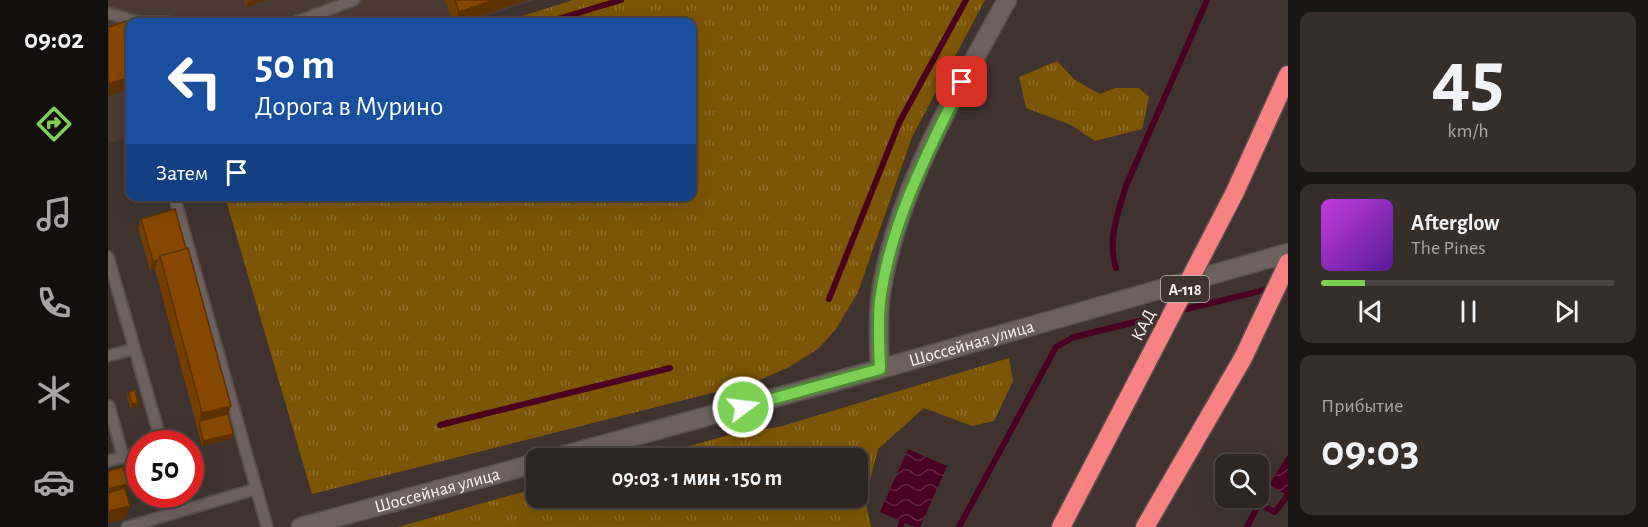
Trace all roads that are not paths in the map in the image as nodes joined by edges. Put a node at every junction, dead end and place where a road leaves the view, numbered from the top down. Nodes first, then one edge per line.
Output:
1 (356, 0) edge
2 (1007, 0) edge
3 (108, 13) edge
4 (127, 18) edge
5 (307, 18) edge
6 (1288, 75) edge
7 (175, 201) edge
8 (1288, 253) edge
9 (108, 257) edge
10 (1288, 264) edge
11 (120, 301) junction
12 (108, 305) edge
13 (134, 349) junction
14 (108, 356) edge
15 (880, 369) junction
16 (109, 406) edge
17 (158, 430) edge
18 (591, 448) edge
19 (126, 456) edge
20 (123, 457) junction
21 (108, 461) edge
22 (526, 466) edge
23 (256, 489) junction
24 (180, 508) edge
25 (181, 511) junction
26 (340, 522) edge
27 (127, 527) edge
28 (267, 527) edge
29 (301, 527) edge
30 (1061, 527) edge
31 (1145, 527) edge

1 - 5 lane
2 - 15 main road
3 - 4 lane
6 - 30 highway, КАД / А-118, bridge
7 - 23 lane
8 - 15 main road, Шоссейная улица
9 - 11 lane
10 - 31 highway
11 - 12 lane
11 - 13 lane
13 - 14 lane
13 - 17 lane
15 - 18 main road, Шоссейная улица
16 - 20 lane
19 - 20 lane
20 - 21 lane
22 - 26 main road, Шоссейная улица
23 - 25 lane
23 - 28 lane
24 - 25 lane
25 - 27 lane
26 - 29 main road, Шоссейная улица

